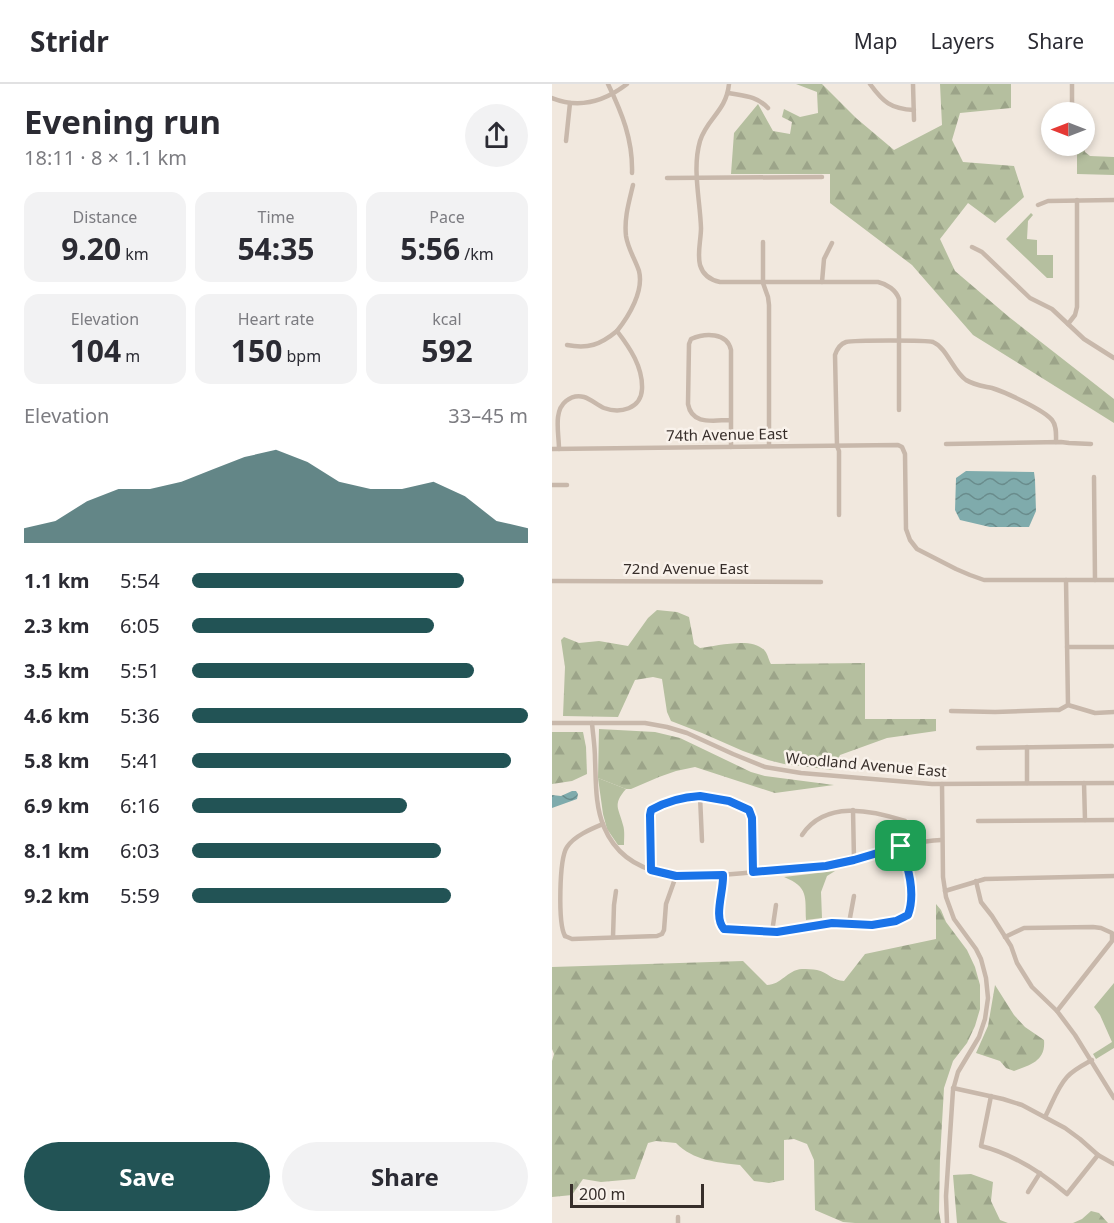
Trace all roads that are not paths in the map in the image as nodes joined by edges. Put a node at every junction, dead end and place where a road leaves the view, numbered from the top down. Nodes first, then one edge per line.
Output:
1 (608, 84) edge
2 (627, 84) edge
3 (729, 84) edge
4 (870, 84) edge
5 (913, 84) edge
6 (1072, 84) edge
7 (728, 93) junction
8 (613, 94) junction
9 (552, 98) edge
10 (1072, 102) edge
11 (570, 103) junction
12 (768, 108) dead end
13 (914, 110) junction
14 (914, 120) dead end
15 (566, 141) dead end
16 (632, 172) dead end
17 (697, 177) junction
18 (822, 177) dead end
19 (667, 178) dead end
20 (633, 185) dead end
21 (1077, 200) junction
22 (1114, 200) edge
23 (1038, 205) dead end
24 (763, 242) dead end
25 (832, 243) dead end
26 (972, 247) dead end
27 (822, 282) junction
28 (764, 283) junction
29 (1068, 324) junction
30 (617, 331) junction
31 (900, 341) junction
32 (567, 345) dead end
33 (1114, 358) edge
34 (899, 410) dead end
35 (731, 420) junction
36 (1056, 442) junction
37 (946, 444) dead end
38 (1091, 444) dead end
39 (769, 446) junction
40 (837, 446) junction
41 (731, 447) junction
42 (552, 449) edge
43 (559, 449) junction
44 (1094, 477) dead end
45 (552, 485) edge
46 (567, 485) dead end
47 (839, 515) dead end
48 (1066, 580) junction
49 (1095, 580) junction
50 (1114, 580) edge
51 (552, 581) edge
52 (821, 582) dead end
53 (1067, 647) junction
54 (1114, 647) edge
55 (1068, 705) junction
56 (951, 711) dead end
57 (1114, 712) edge
58 (552, 723) edge
59 (592, 723) junction
60 (1112, 746) dead end
61 (1027, 747) junction
62 (978, 748) dead end
63 (1028, 783) junction
64 (1084, 783) junction
65 (1114, 783) edge
66 (942, 784) junction
67 (700, 796) junction
68 (853, 810) junction
69 (905, 820) dead end
70 (978, 820) dead end
71 (1084, 820) junction
72 (1114, 820) edge
73 (603, 824) junction
74 (802, 835) dead end
75 (941, 840) junction
76 (702, 841) dead end
77 (901, 846) junction
78 (854, 860) junction
79 (651, 870) junction
80 (753, 872) junction
81 (723, 875) junction
82 (676, 876) junction
83 (1114, 876) edge
84 (976, 881) junction
85 (616, 891) dead end
86 (945, 891) junction
87 (854, 896) dead end
88 (776, 905) dead end
89 (849, 923) junction
90 (772, 932) junction
91 (565, 936) junction
92 (613, 936) junction
93 (1005, 937) junction
94 (1113, 937) edge
95 (559, 942) dead end
96 (1057, 1011) junction
97 (1092, 1060) junction
98 (953, 1088) junction
99 (991, 1096) junction
100 (1114, 1098) edge
101 (1045, 1117) junction
102 (1098, 1155) junction
103 (1114, 1164) edge
104 (1040, 1173) junction
105 (1028, 1192) dead end
106 (948, 1223) edge

1 - 8 street
2 - 8 street
3 - 7 street
4 - 13 street
5 - 13 street
6 - 10 street
7 - 12 street
7 - 17 street
8 - 11 street
8 - 16 street
9 - 11 street
11 - 15 street
13 - 14 street
17 - 18 street
17 - 19 street
17 - 28 street
20 - 30 street
21 - 22 street
21 - 23 street
21 - 29 street
24 - 28 street
25 - 27 street
26 - 29 street
27 - 28 street
27 - 31 street
28 - 39 street
29 - 33 street
30 - 32 street
30 - 43 street
31 - 34 street
31 - 36 street
31 - 40 street
35 - 35 street
35 - 41 street
36 - 37 street
36 - 38 street
39 - 40 street, 74th Avenue East
39 - 41 street, 74th Avenue East
40 - 47 street
40 - 48 street, 74th Avenue East
41 - 43 street, 74th Avenue East
42 - 43 street, 74th Avenue East
44 - 49 street
45 - 46 street
48 - 49 street
48 - 53 street
49 - 50 street
51 - 52 street, 72nd Avenue East
53 - 54 street
53 - 55 street
55 - 56 street
55 - 57 street
58 - 59 street, Woodland Avenue East
59 - 66 street, Woodland Avenue East
59 - 73 street
60 - 61 street
61 - 62 street
61 - 63 street
63 - 64 street, Woodland Avenue East
63 - 66 street, Woodland Avenue East
64 - 65 street, Woodland Avenue East
64 - 71 street
66 - 75 street
67 - 76 street
67 - 79 street
67 - 80 street
68 - 69 street
68 - 74 street
68 - 78 street
70 - 71 street
71 - 72 street
73 - 79 street
73 - 91 street
75 - 77 street
75 - 86 street
77 - 78 street
77 - 89 street
78 - 80 street
79 - 82 street
80 - 81 street
81 - 82 street
81 - 90 street
82 - 92 street
83 - 84 street
84 - 86 street
84 - 93 street
85 - 92 street
86 - 98 street
87 - 89 street
88 - 90 street
89 - 90 street
91 - 92 street
91 - 95 street
93 - 94 street
93 - 96 street
94 - 96 street
96 - 97 street
97 - 100 street
97 - 101 street
98 - 99 street
98 - 106 street
99 - 101 street
99 - 104 street
101 - 102 street
102 - 103 street
102 - 104 street
104 - 105 street

